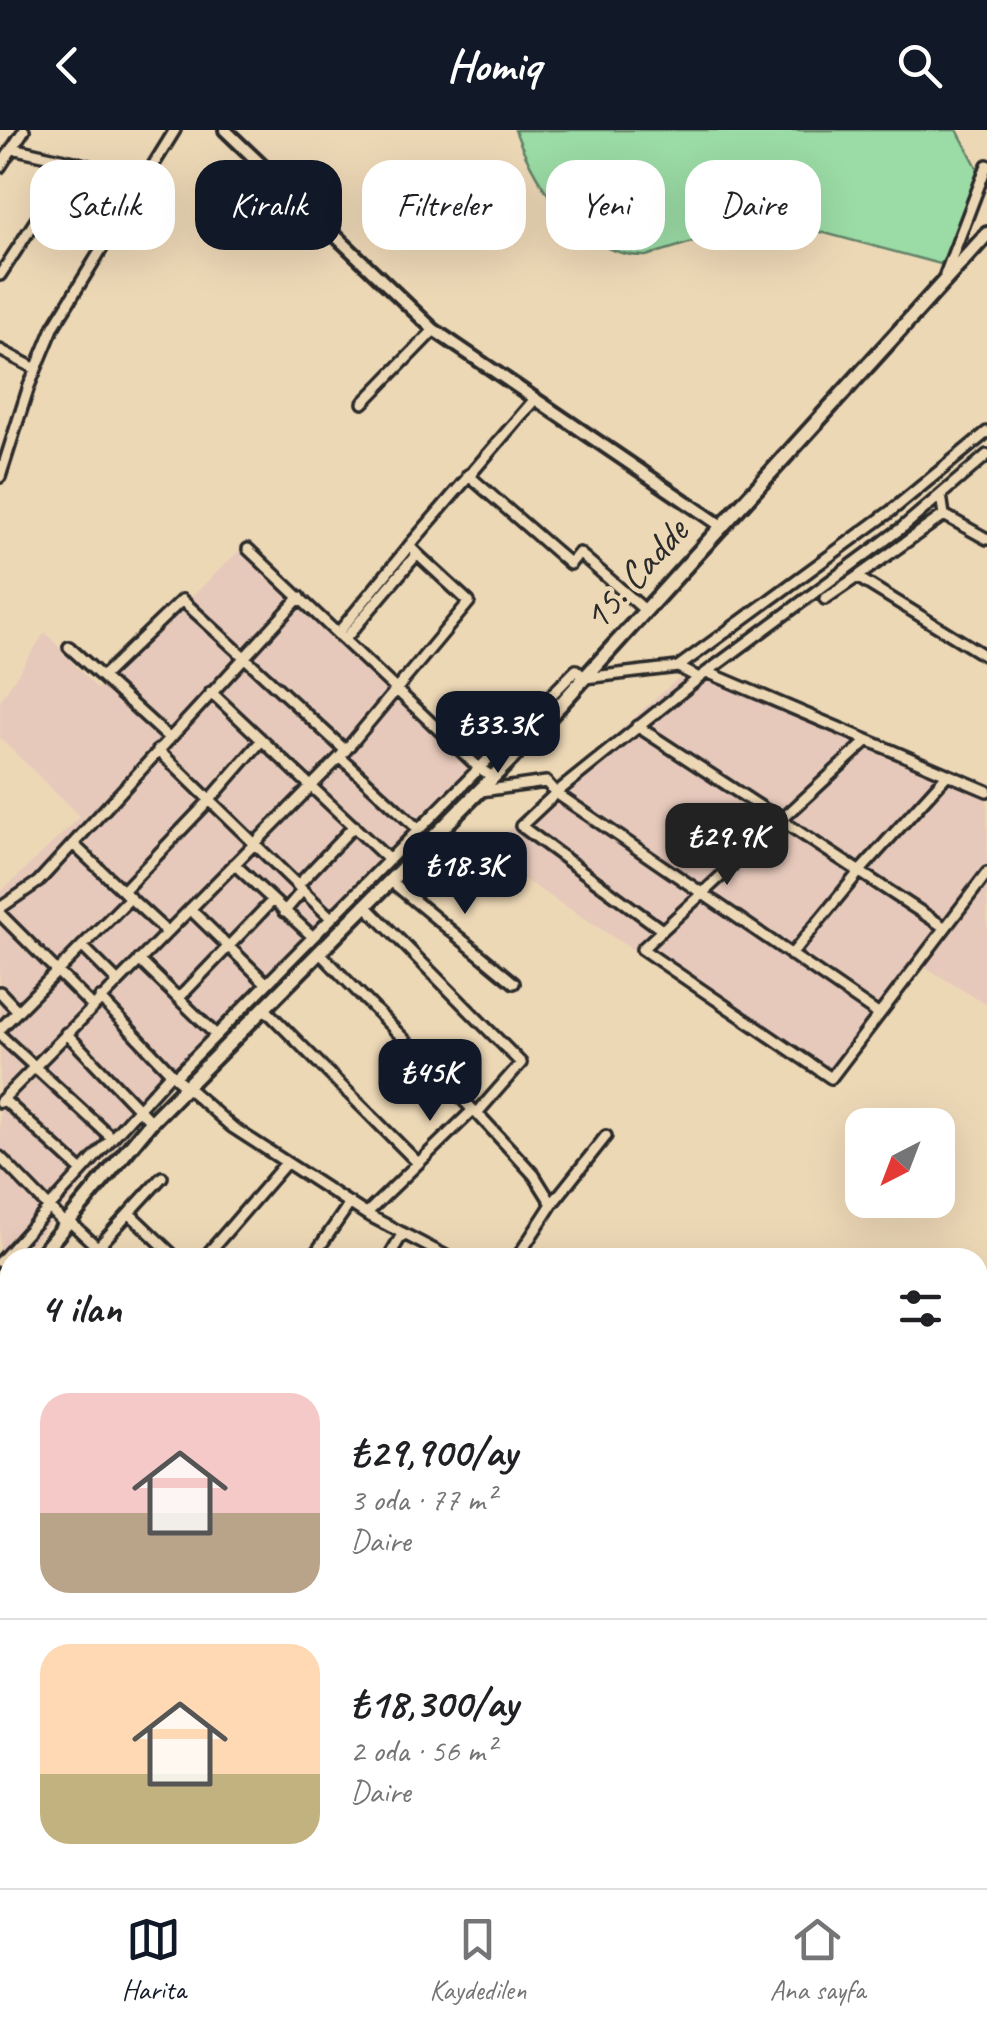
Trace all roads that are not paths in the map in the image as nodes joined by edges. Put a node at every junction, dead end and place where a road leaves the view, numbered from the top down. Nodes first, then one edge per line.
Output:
1 (24, 130) edge
2 (175, 130) edge
3 (225, 130) edge
4 (12, 148) junction
5 (65, 160) edge
6 (157, 160) edge
7 (987, 165) edge
8 (0, 167) edge
9 (30, 229) edge
10 (987, 234) edge
11 (102, 250) edge
12 (0, 275) edge
13 (940, 287) junction
14 (434, 330) junction
15 (0, 350) edge
16 (36, 369) junction
17 (535, 399) junction
18 (363, 403) dead end
19 (987, 432) edge
20 (0, 435) edge
21 (12, 443) junction
22 (987, 456) edge
23 (468, 474) junction
24 (0, 477) edge
25 (941, 494) junction
26 (944, 515) junction
27 (722, 527) junction
28 (987, 540) edge
29 (248, 548) dead end
30 (413, 550) junction
31 (857, 577) junction
32 (300, 597) junction
33 (826, 599) dead end
34 (646, 611) junction
35 (342, 636) junction
36 (69, 647) dead end
37 (242, 658) junction
38 (987, 658) edge
39 (678, 667) junction
40 (703, 675) junction
41 (102, 678) junction
42 (585, 678) junction
43 (396, 690) junction
44 (211, 692) junction
45 (637, 726) junction
46 (169, 738) junction
47 (262, 740) junction
48 (867, 741) junction
49 (158, 750) junction
50 (343, 754) junction
51 (478, 768) junction
52 (947, 776) junction
53 (494, 778) junction
54 (311, 787) junction
55 (481, 791) junction
56 (987, 791) edge
57 (556, 793) junction
58 (208, 802) junction
59 (780, 821) junction
60 (354, 826) junction
61 (417, 828) junction
62 (404, 842) junction
63 (73, 844) junction
64 (254, 845) junction
65 (388, 858) junction
66 (412, 862) junction
67 (234, 864) junction
68 (860, 872) junction
69 (987, 872) edge
70 (392, 882) junction
71 (300, 888) junction
72 (700, 893) junction
73 (126, 894) junction
74 (272, 900) junction
75 (368, 907) junction
76 (190, 909) junction
77 (0, 911) edge
78 (284, 912) junction
79 (328, 919) junction
80 (944, 927) junction
81 (662, 930) junction
82 (167, 932) junction
83 (312, 936) junction
84 (333, 942) junction
85 (82, 946) junction
86 (228, 946) junction
87 (321, 954) junction
88 (791, 955) junction
89 (139, 960) junction
90 (57, 972) junction
91 (118, 981) junction
92 (266, 983) junction
93 (514, 983) dead end
94 (0, 992) edge
95 (179, 998) junction
96 (96, 1002) junction
97 (265, 1009) junction
98 (18, 1010) junction
99 (878, 1014) junction
100 (0, 1032) edge
101 (66, 1033) junction
102 (216, 1035) junction
103 (34, 1066) junction
104 (173, 1075) junction
105 (187, 1086) junction
106 (1, 1101) edge
107 (139, 1108) junction
108 (475, 1112) junction
109 (150, 1122) junction
110 (606, 1136) dead end
111 (112, 1138) junction
112 (0, 1156) edge
113 (286, 1162) junction
114 (418, 1163) junction
115 (82, 1172) junction
116 (162, 1177) dead end
117 (350, 1203) junction
118 (552, 1204) junction
119 (48, 1208) junction
120 (128, 1213) junction
121 (366, 1214) junction
122 (67, 1222) junction
123 (403, 1233) junction
124 (12, 1248) edge
125 (46, 1248) edge
126 (98, 1248) joint
127 (165, 1248) edge
128 (213, 1248) edge
129 (319, 1248) edge
130 (394, 1248) edge
131 (431, 1248) edge
132 (523, 1248) edge

1 - 4 street
2 - 6 street
3 - 14 street
4 - 5 street
4 - 8 street
7 - 13 street
9 - 12 street
10 - 13 main road, 15. Cadde
11 - 16 street
13 - 27 main road, 15. Cadde
14 - 17 street
14 - 18 street
15 - 16 street
16 - 21 street
17 - 23 street
17 - 27 street
19 - 39 street
20 - 21 street
21 - 24 street
22 - 25 street
23 - 30 street
23 - 34 street
25 - 26 street
25 - 40 street
26 - 28 street
26 - 31 street
27 - 34 main road, 15. Cadde
29 - 32 street
30 - 35 street
30 - 43 street
31 - 33 street
31 - 38 street
32 - 35 street
32 - 37 street
34 - 42 main road, 15. Cadde
35 - 43 street
36 - 41 street
37 - 41 street
37 - 44 street
37 - 50 street
39 - 40 street
39 - 42 street
40 - 45 street
40 - 48 street
41 - 46 street
42 - 51 street
42 - 53 main road, 15. Cadde
43 - 50 street
43 - 51 street
44 - 46 street
44 - 47 street
45 - 57 street
45 - 59 street
46 - 49 street
47 - 54 street
47 - 58 street
48 - 52 street
48 - 59 street
49 - 58 street
49 - 63 street
50 - 54 street
50 - 61 street
51 - 53 street
51 - 61 street
52 - 56 street
52 - 68 street
53 - 55 main road, 15. Cadde
54 - 60 street
54 - 64 street
55 - 57 street
55 - 66 main road, 15. Cadde
57 - 72 street
57 - 81 street
58 - 64 street
58 - 73 street
59 - 68 street
59 - 72 street
60 - 65 street
60 - 71 street
61 - 62 street
62 - 65 street
62 - 66 street
63 - 73 street
63 - 77 street
64 - 67 street
64 - 71 street
65 - 79 street
66 - 70 main road, 15. Cadde
67 - 74 street
67 - 76 street
68 - 80 street
68 - 88 street
69 - 80 street
70 - 75 main road, 15. Cadde
70 - 93 street
71 - 78 street
71 - 79 street
72 - 81 street
72 - 88 street
73 - 82 street
73 - 85 street
74 - 78 street
74 - 86 street
75 - 84 main road, 15. Cadde
75 - 108 street
76 - 82 street
76 - 86 street
77 - 90 street
78 - 83 street
79 - 83 street
79 - 84 street
80 - 99 street
81 - 99 street
82 - 89 street
83 - 92 street
84 - 87 main road, 15. Cadde
85 - 90 street
85 - 91 street
86 - 92 street
86 - 95 street
87 - 97 main road, 15. Cadde
87 - 108 street
88 - 99 street
89 - 91 street
89 - 95 street
90 - 96 street
90 - 98 street
91 - 96 street
92 - 102 street
94 - 98 street
95 - 102 street
96 - 101 street
96 - 104 street
97 - 105 main road, 15. Cadde
97 - 114 street
98 - 100 street
100 - 103 street
101 - 103 street
101 - 107 street
102 - 104 street
103 - 106 street
103 - 111 street
104 - 105 street
104 - 107 street
105 - 109 main road, 15. Cadde
105 - 113 street
106 - 115 street
107 - 109 street
107 - 111 street
108 - 114 street
108 - 118 street
109 - 122 main road, 15. Cadde
110 - 118 street
111 - 115 street
112 - 119 street
113 - 117 street
113 - 128 street
114 - 121 street
115 - 119 street
116 - 120 street
117 - 121 street
117 - 129 street
118 - 132 street
119 - 122 street
119 - 124 street
120 - 126 street
120 - 127 street
121 - 123 street
122 - 125 main road, 15. Cadde
122 - 126 street
123 - 130 street
123 - 131 street

